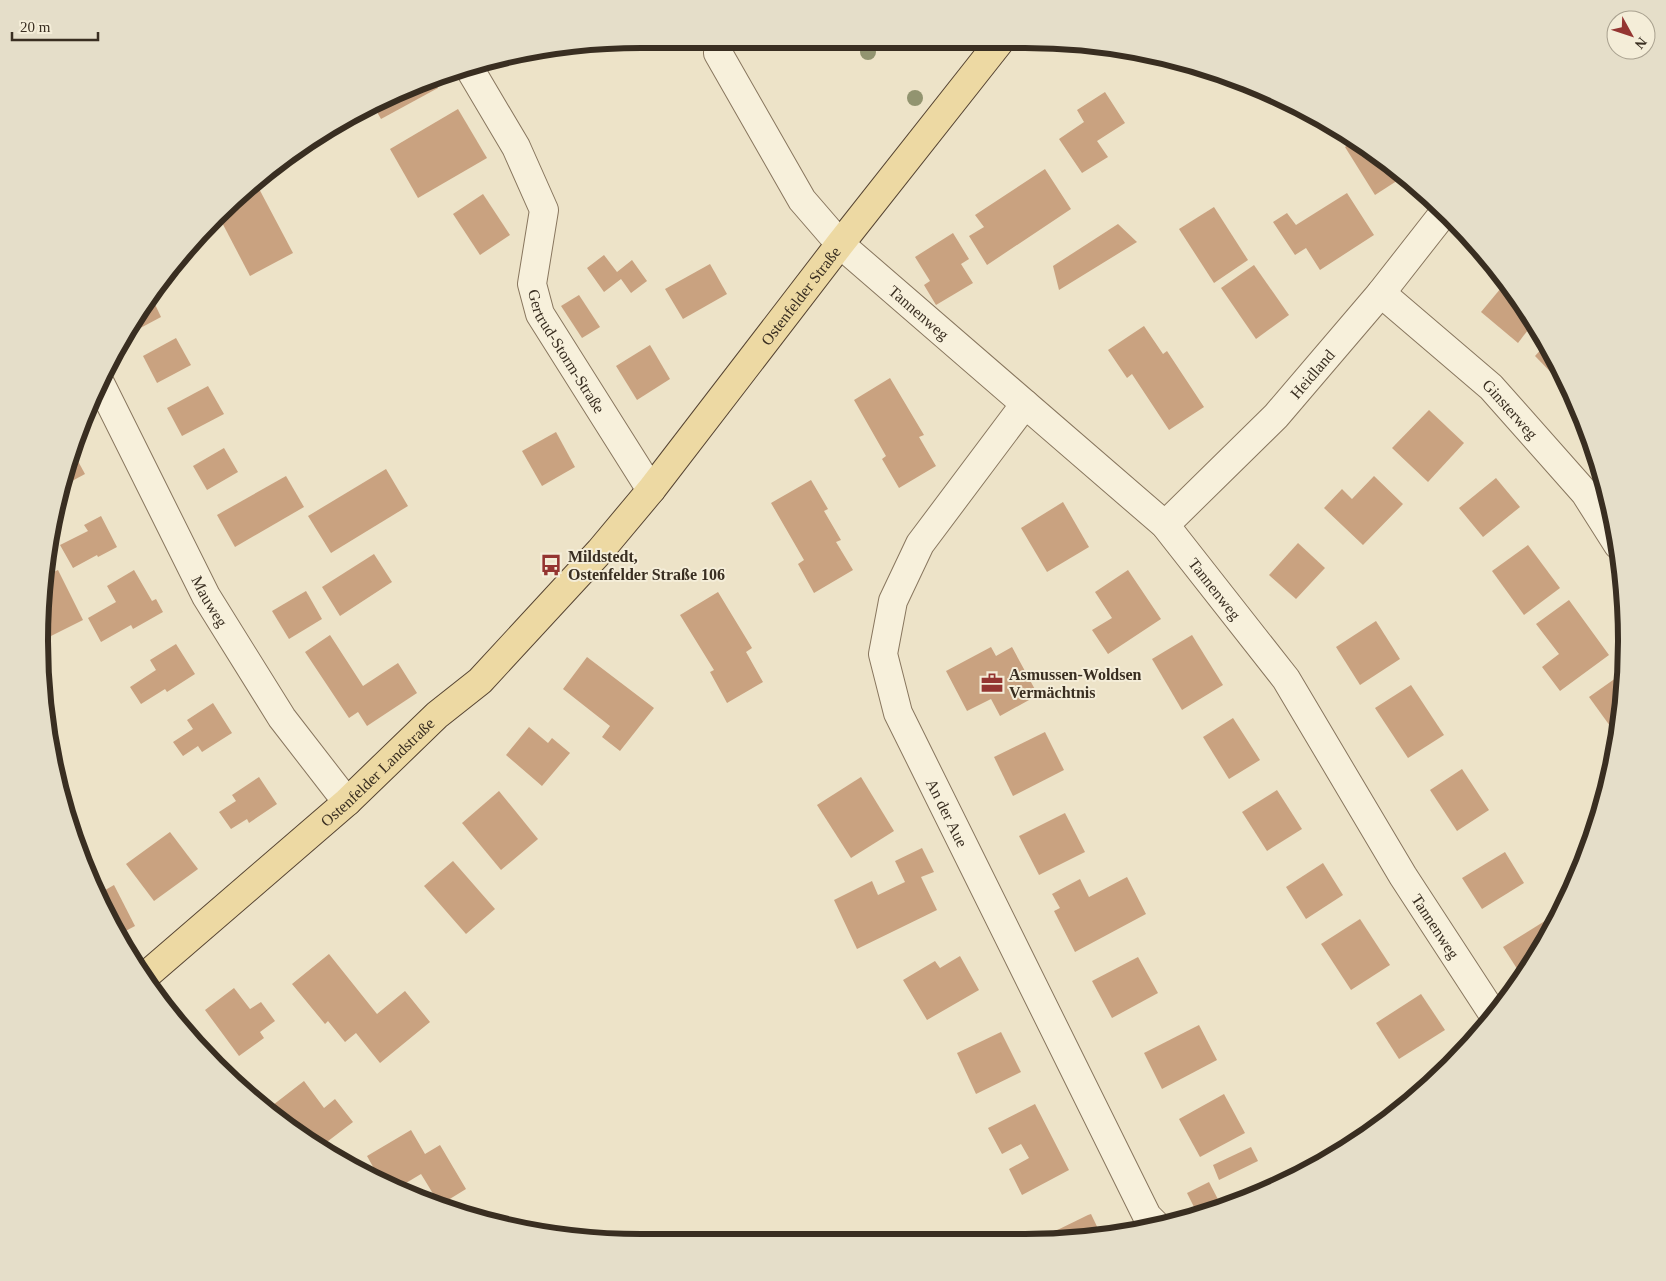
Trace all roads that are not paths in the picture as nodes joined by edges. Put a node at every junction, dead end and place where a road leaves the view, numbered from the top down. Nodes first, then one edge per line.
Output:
1 (996, 48) edge
2 (718, 53) dead end
3 (472, 73) edge
4 (1441, 217) edge
5 (840, 244) junction
6 (1381, 293) junction
7 (104, 390) edge
8 (1025, 404) junction
9 (651, 490) junction
10 (1165, 525) junction
11 (1608, 529) edge
12 (600, 552) joint
13 (347, 802) junction
14 (149, 973) edge
15 (1490, 1009) edge
16 (1151, 1220) edge

1 - 5 main road, Ostenfelder Straße
2 - 5 street, Tannenweg
3 - 9 street, Gertrud-Storm-Straße
4 - 6 street, Heidland
5 - 8 street, Tannenweg
5 - 9 main road, Ostenfelder Straße
6 - 10 street, Heidland
6 - 11 street, Ginsterweg
7 - 13 street, Mauweg
8 - 10 street, Tannenweg
8 - 16 street, An der Aue
9 - 12 main road, Ostenfelder Straße
10 - 15 street, Tannenweg
12 - 13 main road, Ostenfelder Landstraße
13 - 14 main road, Ostenfelder Landstraße

